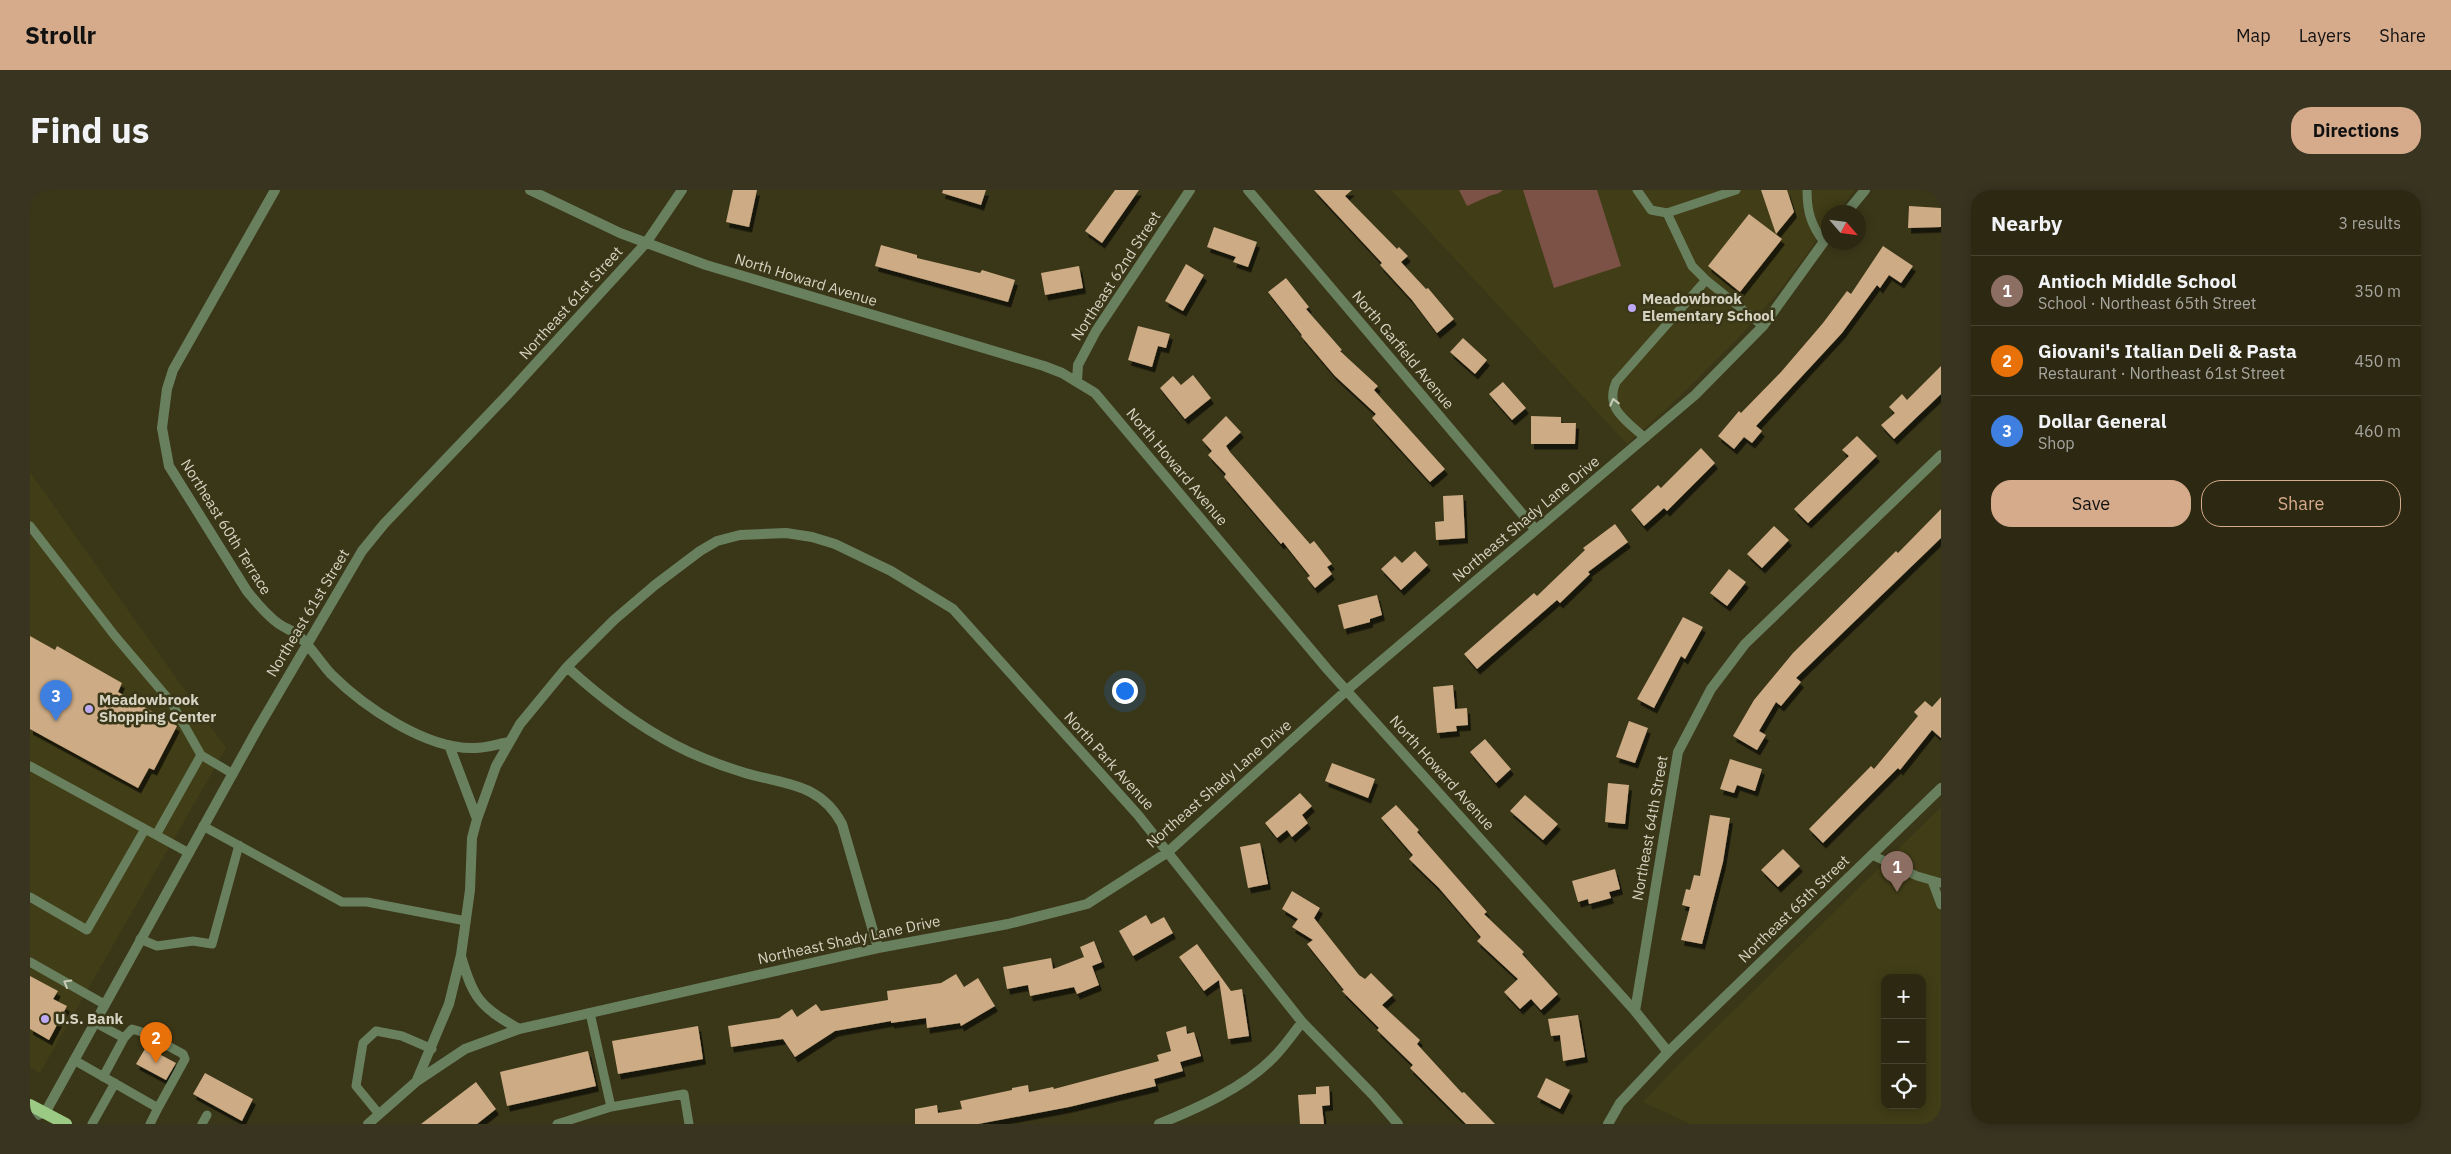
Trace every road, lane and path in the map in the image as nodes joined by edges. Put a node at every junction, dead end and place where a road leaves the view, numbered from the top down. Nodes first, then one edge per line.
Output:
1 (275, 190) edge
2 (530, 190) edge
3 (682, 190) edge
4 (1190, 190) edge
5 (1248, 190) edge
6 (1637, 190) edge
7 (1736, 190) edge
8 (1807, 190) edge
9 (1865, 190) edge
10 (1853, 205) edge
11 (1667, 212) junction
12 (1821, 235) edge
13 (646, 243) junction
14 (1821, 246) edge
15 (1706, 280) junction
16 (1763, 326) junction
17 (1077, 382) junction
18 (1645, 438) junction
19 (1941, 455) edge
20 (30, 526) edge
21 (1535, 529) junction
22 (307, 644) junction
23 (567, 667) junction
24 (1347, 690) junction
25 (509, 742) junction
26 (449, 745) junction
27 (202, 755) junction
28 (30, 766) edge
29 (233, 774) junction
30 (1941, 788) edge
31 (477, 819) junction
32 (203, 826) junction
33 (145, 829) junction
34 (156, 835) junction
35 (238, 845) junction
36 (1168, 852) junction
37 (189, 853) junction
38 (1872, 855) junction
39 (1937, 882) edge
40 (30, 897) edge
41 (1941, 905) edge
42 (466, 921) junction
43 (140, 939) junction
44 (878, 948) junction
45 (461, 955) junction
46 (30, 962) edge
47 (104, 1004) junction
48 (1635, 1011) junction
49 (590, 1013) junction
50 (94, 1022) junction
51 (1302, 1022) junction
52 (519, 1029) junction
53 (124, 1038) junction
54 (432, 1049) junction
55 (1668, 1052) junction
56 (74, 1060) junction
57 (103, 1076) junction
58 (416, 1081) junction
59 (115, 1083) junction
60 (30, 1105) edge
61 (611, 1107) junction
62 (158, 1108) junction
63 (46, 1113) junction
64 (379, 1114) junction
65 (208, 1115) dead end
66 (30, 1118) edge
67 (66, 1124) edge
68 (92, 1124) edge
69 (150, 1124) edge
70 (202, 1124) edge
71 (368, 1124) edge
72 (557, 1124) edge
73 (689, 1124) edge
74 (1159, 1124) edge
75 (1398, 1124) edge
76 (1608, 1124) edge

1 - 22 street, Northeast 60th Terrace
2 - 13 street, North Howard Avenue
3 - 13 street, Northeast 61st Street
4 - 17 street, Northeast 62nd Street
5 - 21 street, North Garfield Avenue
6 - 11 lane
7 - 11 lane
8 - 12 lane
9 - 10 street
11 - 15 lane
13 - 17 street, North Howard Avenue
13 - 22 street, Northeast 61st Street
14 - 16 street, Northeast Shady Lane Drive
15 - 16 lane
18 -> 15 lane
16 - 18 street, Northeast Shady Lane Drive
17 - 24 street, North Howard Avenue
18 - 21 street, Northeast Shady Lane Drive
19 - 48 street, Northeast 64th Street
20 - 27 lane
21 - 24 street, Northeast Shady Lane Drive
22 - 26 street, Northeast 60th Terrace
22 - 29 street, Northeast 61st Street
23 - 25 street, North Park Avenue
23 - 36 street, North Park Avenue
23 - 44 street
24 - 36 street, Northeast Shady Lane Drive
24 - 48 street, North Howard Avenue
25 - 26 street, Northeast 60th Terrace
25 - 31 street, North Park Avenue
26 - 31 street
27 - 29 lane
27 - 34 lane
28 - 33 lane
29 - 32 street, Northeast 61st Street
30 - 38 street, Northeast 65th Street
31 - 42 street, North Park Avenue
32 - 35 lane
32 - 37 street, Northeast 61st Street
33 - 34 lane
33 - 40 lane
34 - 37 lane
35 - 42 lane
35 - 43 lane
36 - 44 street, Northeast Shady Lane Drive
36 - 51 street, North Park Avenue
37 - 43 street, Northeast 61st Street
38 - 39 lane
38 - 55 street, Northeast 65th Street
39 - 41 lane
42 - 45 street, North Park Avenue
43 - 47 street, Northeast 61st Street
44 - 49 street, Northeast Shady Lane Drive
45 - 52 street
45 - 54 street, North Park Avenue
47 -> 46 lane
47 - 50 street, Northeast 61st Street
48 - 55 street
49 - 52 street, Northeast Shady Lane Drive
49 - 61 lane
50 - 53 lane
50 - 56 street, Northeast 61st Street
51 - 74 street
51 - 75 street, North Park Avenue
52 - 58 street, Northeast Shady Lane Drive
53 - 57 lane
53 - 62 lane
54 - 58 street, North Park Avenue
54 - 64 lane
55 - 76 street
56 - 57 lane
56 - 63 street, Northeast 61st Street
57 - 59 lane
58 - 64 street, Northeast Shady Lane Drive
59 - 62 lane
59 - 68 lane
60 - 63 main road
61 - 72 lane
61 - 73 lane
62 - 69 lane
63 - 66 lane
63 - 67 main road
64 - 71 street, Northeast Shady Lane Drive
65 - 70 lane

